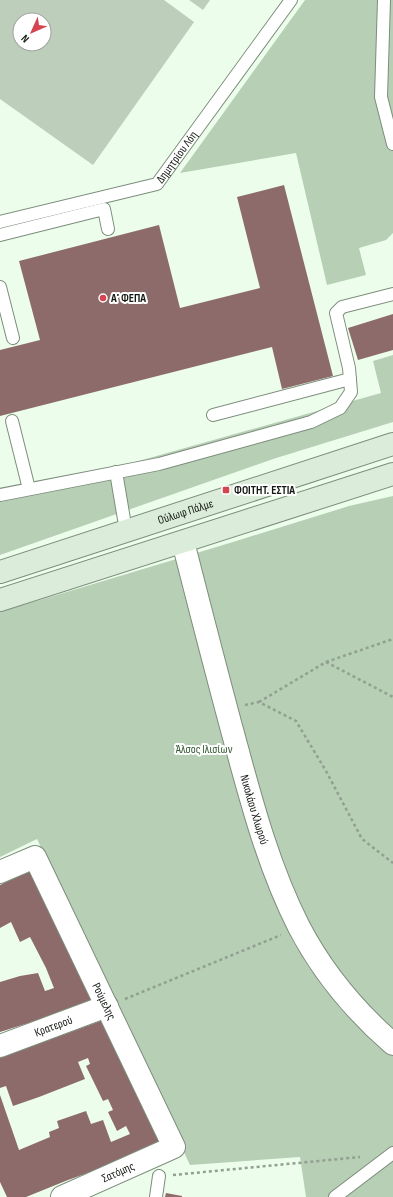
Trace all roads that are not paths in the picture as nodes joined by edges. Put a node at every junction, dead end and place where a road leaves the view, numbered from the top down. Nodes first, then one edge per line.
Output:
1 (291, 0) edge
2 (384, 0) edge
3 (393, 144) edge
4 (0, 222) edge
5 (108, 229) dead end
6 (0, 235) edge
7 (0, 287) edge
8 (393, 294) edge
9 (13, 338) dead end
10 (350, 379) junction
11 (213, 415) dead end
12 (12, 421) dead end
13 (393, 444) edge
14 (116, 472) junction
15 (393, 474) edge
16 (29, 489) junction
17 (0, 495) edge
18 (126, 531) junction
19 (184, 542) junction
20 (0, 572) edge
21 (0, 600) edge
22 (0, 872) edge
23 (108, 1006) junction
24 (393, 1044) edge
25 (0, 1046) edge
26 (174, 1147) joint
27 (392, 1154) edge
28 (159, 1176) road end
29 (62, 1197) edge
30 (156, 1197) edge
31 (335, 1197) edge

1 - 4 lane, Δημητρίου Λόη
2 - 3 lane
5 - 6 lane
7 - 9 lane
8 - 10 lane
10 - 11 lane
10 - 14 lane
12 - 16 lane
13 - 18 main road, Ούλωφ Πάλμε
14 - 16 lane
14 - 18 lane
15 - 19 main road
16 - 17 lane
18 - 20 main road, Ούλωφ Πάλμε
19 - 21 main road
19 - 24 street, Νικολάου Χλωρού
22 - 23 street, Ρούμελης
23 - 25 street, Κρατερού
23 - 26 street, Ρούμελης
26 - 29 street, Σατόμης
27 - 31 lane
28 - 30 lane

